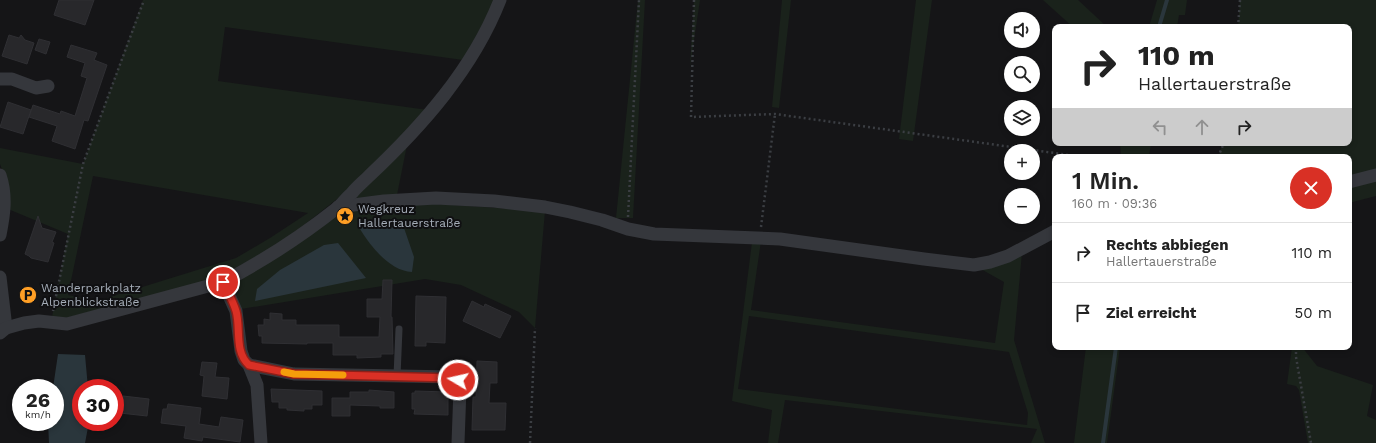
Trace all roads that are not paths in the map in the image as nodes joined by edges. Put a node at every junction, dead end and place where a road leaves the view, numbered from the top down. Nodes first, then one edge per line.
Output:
1 (500, 0) edge
2 (0, 79) edge
3 (48, 86) dead end
4 (1376, 175) edge
5 (0, 176) edge
6 (1352, 181) edge
7 (338, 207) junction
8 (1052, 233) edge
9 (0, 235) edge
10 (0, 277) edge
11 (223, 282) junction
12 (399, 329) dead end
13 (3, 330) edge
14 (249, 365) junction
15 (397, 376) junction
16 (261, 443) edge
17 (458, 443) edge

1 - 7 street
2 - 3 street
4 - 6 street
5 - 9 street
7 - 8 street
7 - 11 street
10 - 13 street
11 - 13 street
11 - 14 street
12 - 15 lane
14 - 15 street
14 - 16 street
15 - 17 street

